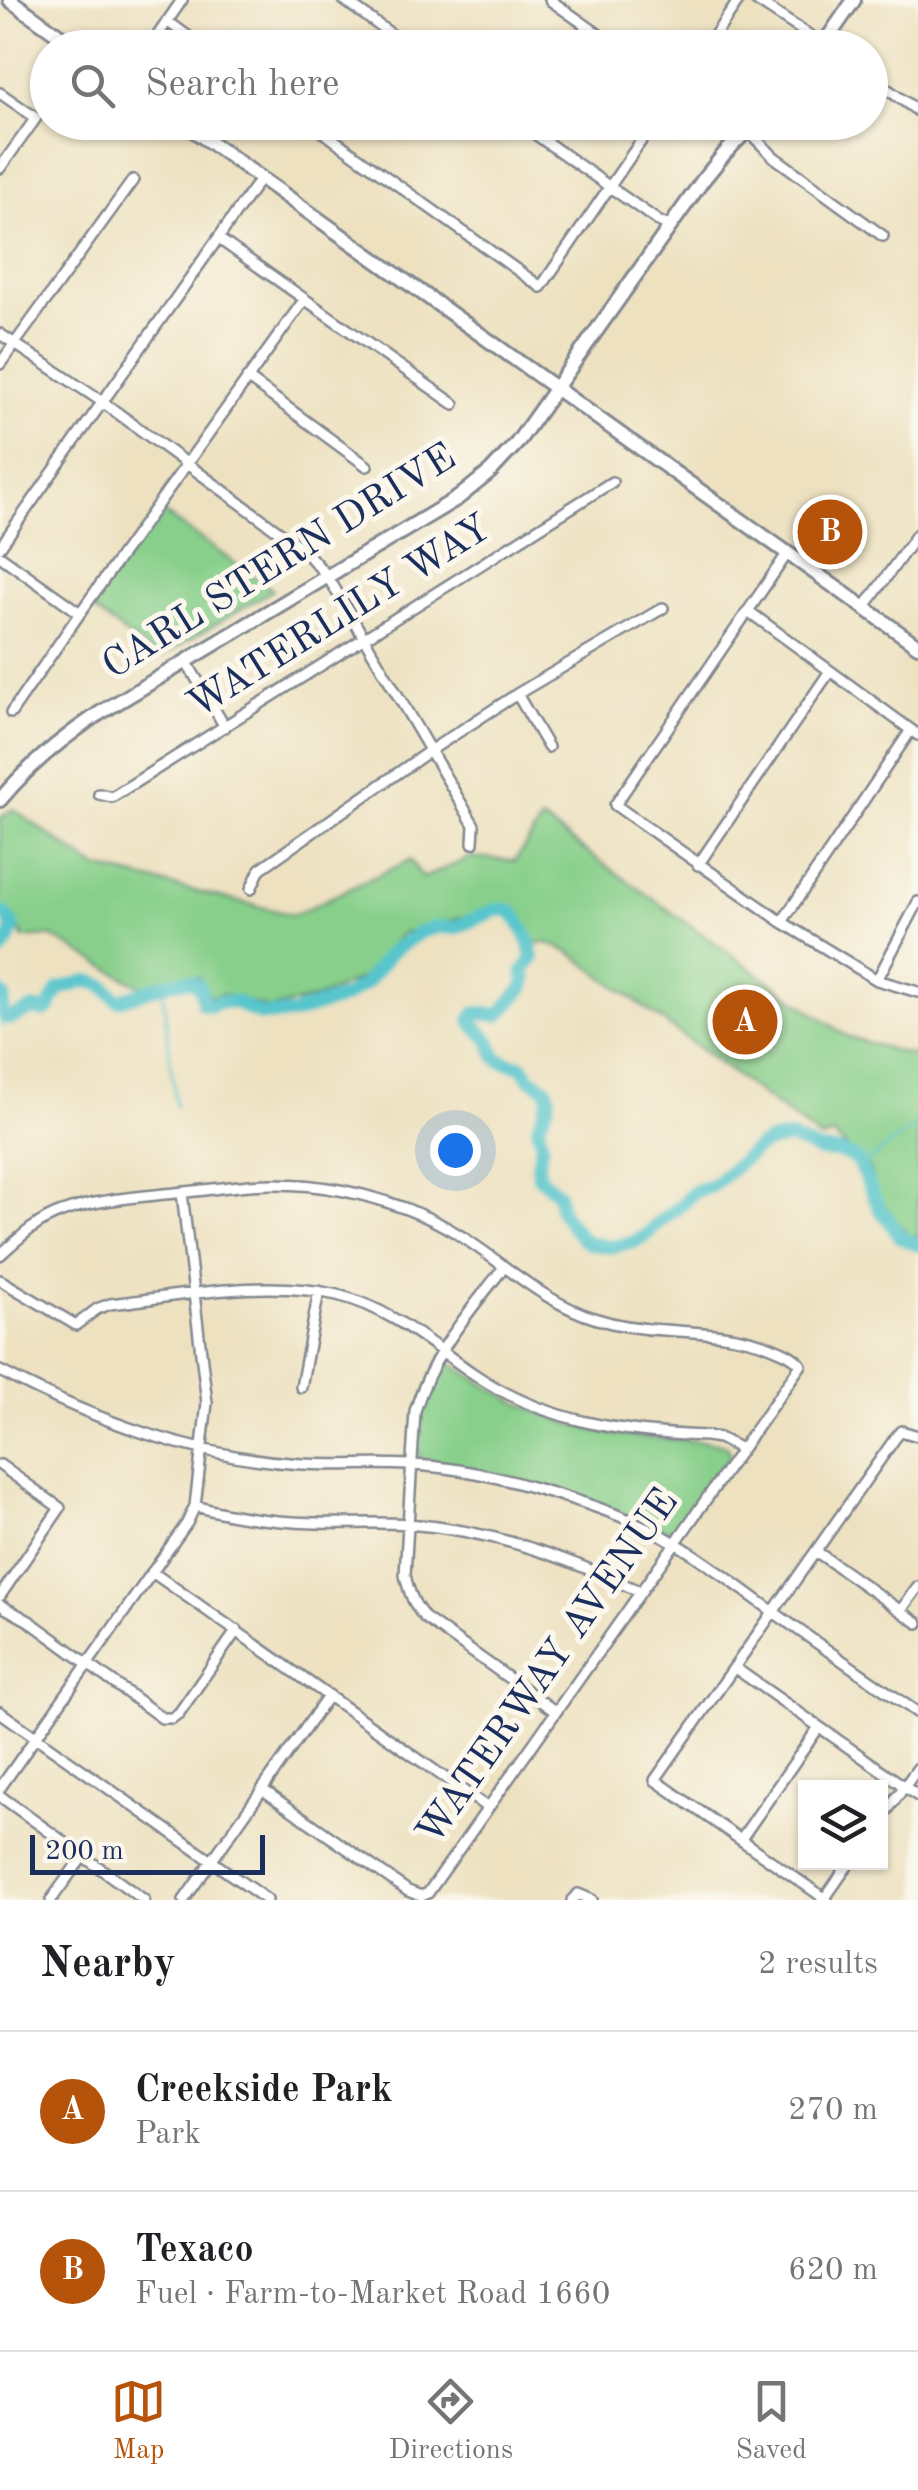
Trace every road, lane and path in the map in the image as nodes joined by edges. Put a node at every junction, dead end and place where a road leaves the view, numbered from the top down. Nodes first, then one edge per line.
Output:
1 (10, 0) edge
2 (182, 0) edge
3 (344, 0) edge
4 (550, 0) edge
5 (739, 0) edge
6 (755, 0) edge
7 (854, 0) edge
8 (167, 22) junction
9 (52, 30) edge
10 (161, 30) edge
11 (178, 30) edge
12 (385, 30) edge
13 (592, 30) edge
14 (718, 30) edge
15 (800, 30) edge
16 (834, 30) edge
17 (888, 90) edge
18 (0, 93) edge
19 (918, 111) edge
20 (30, 114) edge
21 (30, 126) edge
22 (207, 140) edge
23 (334, 140) edge
24 (544, 140) edge
25 (641, 140) edge
26 (739, 140) edge
27 (762, 140) edge
28 (0, 168) edge
29 (260, 179) junction
30 (132, 180) dead end
31 (609, 186) junction
32 (672, 226) junction
33 (884, 236) dead end
34 (219, 240) junction
35 (304, 300) junction
36 (0, 334) edge
37 (14, 344) junction
38 (0, 364) edge
39 (246, 378) junction
40 (556, 388) junction
41 (104, 403) junction
42 (454, 404) dead end
43 (186, 464) junction
44 (367, 466) dead end
45 (612, 482) dead end
46 (918, 533) edge
47 (0, 547) edge
48 (914, 549) edge
49 (787, 554) junction
50 (0, 556) edge
51 (328, 577) junction
52 (663, 608) dead end
53 (864, 608) junction
54 (748, 611) junction
55 (80, 613) junction
56 (365, 638) junction
57 (918, 646) edge
58 (186, 661) junction
59 (830, 671) junction
60 (517, 694) junction
61 (11, 713) dead end
62 (225, 727) junction
63 (915, 732) edge
64 (548, 746) dead end
65 (430, 750) junction
66 (99, 794) dead end
67 (0, 800) edge
68 (473, 843) dead end
69 (698, 865) junction
70 (251, 889) dead end
71 (918, 902) edge
72 (782, 922) junction
73 (877, 980) junction
74 (918, 992) edge
75 (182, 1193) junction
76 (0, 1254) edge
77 (504, 1267) junction
78 (0, 1280) edge
79 (319, 1291) junction
80 (194, 1295) junction
81 (442, 1349) junction
82 (0, 1372) edge
83 (301, 1387) dead end
84 (918, 1436) edge
85 (202, 1448) junction
86 (740, 1449) junction
87 (0, 1465) edge
88 (410, 1465) junction
89 (195, 1506) junction
90 (408, 1524) junction
91 (675, 1543) junction
92 (817, 1552) junction
93 (152, 1572) junction
94 (918, 1586) edge
95 (641, 1592) junction
96 (0, 1596) edge
97 (0, 1605) edge
98 (901, 1610) junction
99 (774, 1612) junction
100 (918, 1622) edge
101 (237, 1630) junction
102 (88, 1664) junction
103 (735, 1668) junction
104 (329, 1695) junction
105 (0, 1712) edge
106 (556, 1712) junction
107 (918, 1714) edge
108 (819, 1727) junction
109 (36, 1737) junction
110 (918, 1768) edge
111 (904, 1786) junction
112 (0, 1788) edge
113 (263, 1790) junction
114 (0, 1796) edge
115 (918, 1796) edge
116 (488, 1808) junction
117 (888, 1809) edge
118 (740, 1839) junction
119 (83, 1856) junction
120 (212, 1861) junction
121 (845, 1870) edge
122 (826, 1899) edge
123 (52, 1900) edge
124 (144, 1900) edge
125 (184, 1900) edge
126 (267, 1900) edge
127 (572, 1900) edge
128 (592, 1900) edge

1 - 9 street
2 - 8 street
3 - 12 street
4 - 13 street
5 - 14 street
6 - 15 street
7 - 16 street
8 - 10 street
8 - 11 street
17 - 19 street
18 - 20 street
21 - 28 street
22 - 29 street
23 - 31 street
24 - 31 street
25 - 31 street
26 - 32 street, CARL STERN DRIVE
27 - 33 street
29 - 34 street
29 - 40 street
30 - 37 street
31 - 32 street
32 - 40 street, CARL STERN DRIVE
34 - 35 street
34 - 41 street
35 - 39 street
35 - 42 street
36 - 37 street
37 - 38 street
37 - 41 street
39 - 43 street
39 - 44 street
40 - 49 street
40 - 51 street, CARL STERN DRIVE
41 - 43 street
41 - 47 street
43 - 51 street
43 - 55 street
45 - 56 street, WATERLILY WAY
46 - 48 street
48 - 53 street
49 - 53 street
49 - 54 street
50 - 55 street
51 - 56 street
51 - 58 street, CARL STERN DRIVE
52 - 60 street
53 - 57 street
54 - 59 street
54 - 69 street
55 - 61 street
56 - 62 street, WATERLILY WAY
56 - 65 street
58 - 62 street
58 - 67 street, CARL STERN DRIVE
59 - 63 street
59 - 69 street
60 - 64 street
60 - 65 street
62 - 66 street, WATERLILY WAY
63 - 72 street
65 - 68 street
65 - 70 street
69 - 72 street
71 - 73 street
72 - 73 street
73 - 74 street
75 - 76 street
75 - 77 street
75 - 80 street
77 - 81 street
77 - 86 street, WATERWAY AVENUE
78 - 80 street
79 - 80 street
79 - 81 street
79 - 83 street
80 - 85 street
81 - 86 street
81 - 88 street
82 - 85 street
84 - 92 street
85 - 88 street
85 - 89 street
86 - 91 street, WATERWAY AVENUE
87 - 96 street
88 - 90 street
88 - 91 street
89 - 90 street
89 - 93 street
90 - 95 street
90 - 106 street
91 - 95 street, WATERWAY AVENUE
91 - 99 street
92 - 98 street
92 - 99 street
93 - 101 street
93 - 102 street
94 - 98 street
95 - 106 street, WATERWAY AVENUE
97 - 102 street
98 - 100 street
99 - 103 street
99 - 107 street
101 - 102 street
101 - 104 street
102 - 109 street
103 - 108 street
103 - 118 street
104 - 113 street
104 - 116 street
105 - 109 street
106 - 116 street, WATERWAY AVENUE
108 - 111 street
108 - 118 street
109 - 112 street
109 - 120 street
110 - 111 street
111 - 115 street
111 - 117 street
113 - 116 street, WATERWAY AVENUE
113 - 120 street
114 - 119 street
118 - 122 street
119 - 123 street
119 - 124 street
120 - 125 street
120 - 126 street
121 - 122 street
127 - 128 street

